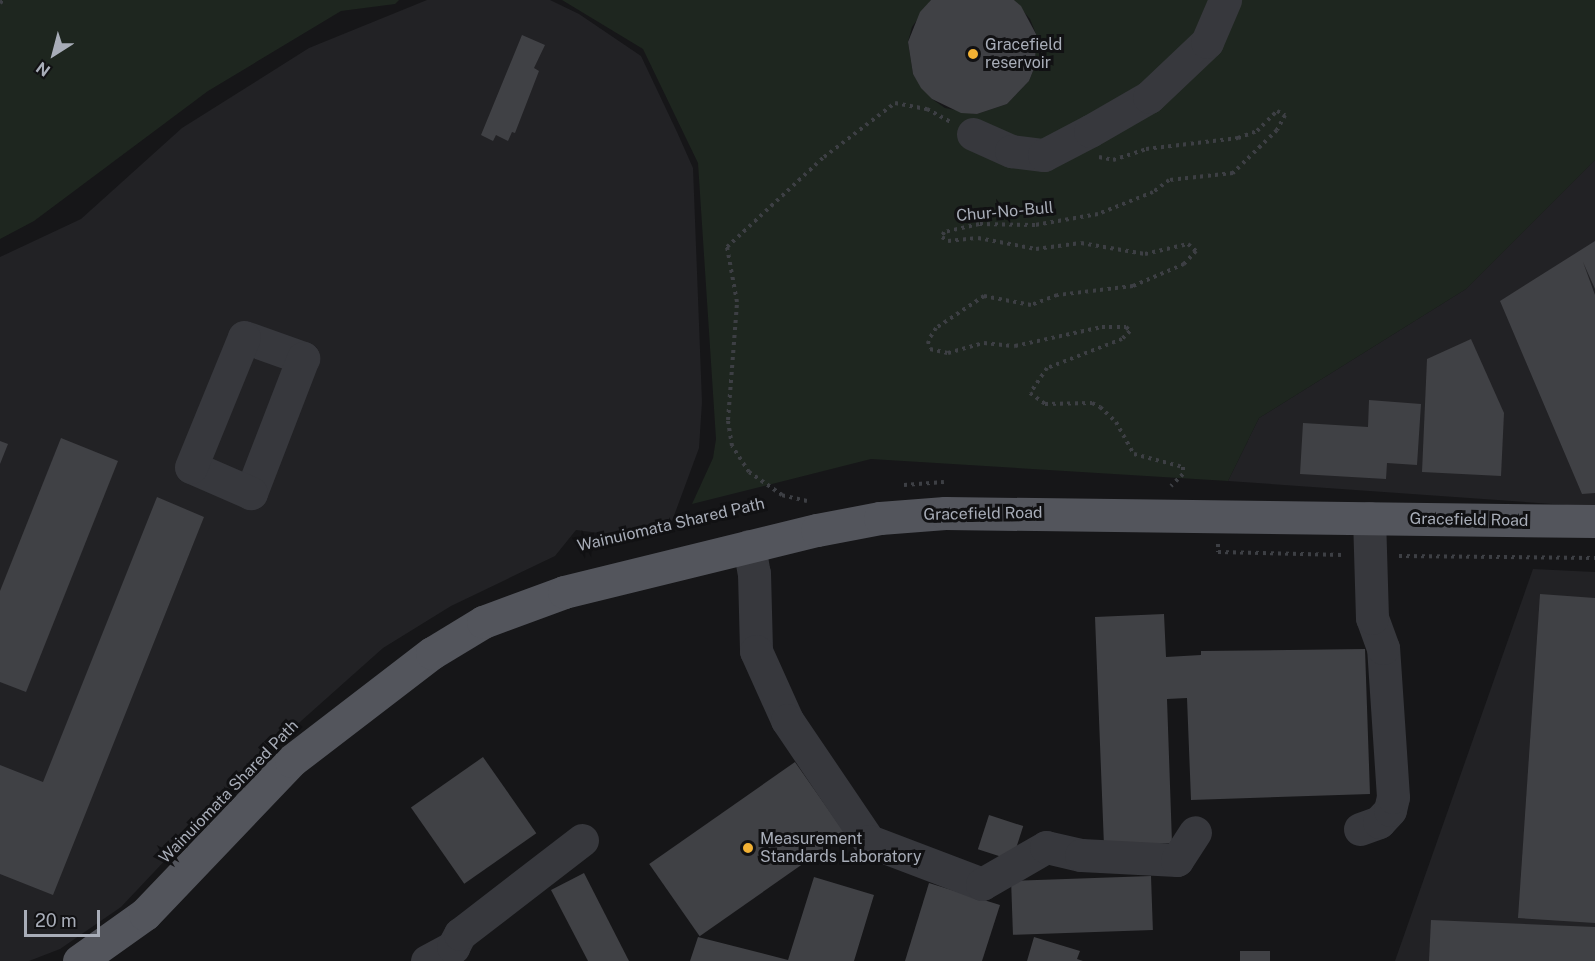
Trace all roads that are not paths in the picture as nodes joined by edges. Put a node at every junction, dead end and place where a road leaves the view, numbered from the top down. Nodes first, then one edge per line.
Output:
1 (1225, 0) edge
2 (973, 134) road end
3 (1369, 518) junction
4 (1595, 521) edge
5 (749, 546) junction
6 (402, 676) junction
7 (1360, 829) dead end
8 (1195, 832) dead end
9 (582, 840) dead end
10 (79, 961) edge
11 (114, 961) edge
12 (427, 961) edge

1 - 2 lane
3 - 4 main road, Gracefield Road
3 - 5 main road, Gracefield Road
3 - 7 lane
5 - 6 main road, Gracefield Road
5 - 8 lane
6 - 10 main road
6 - 11 main road
9 - 12 lane

